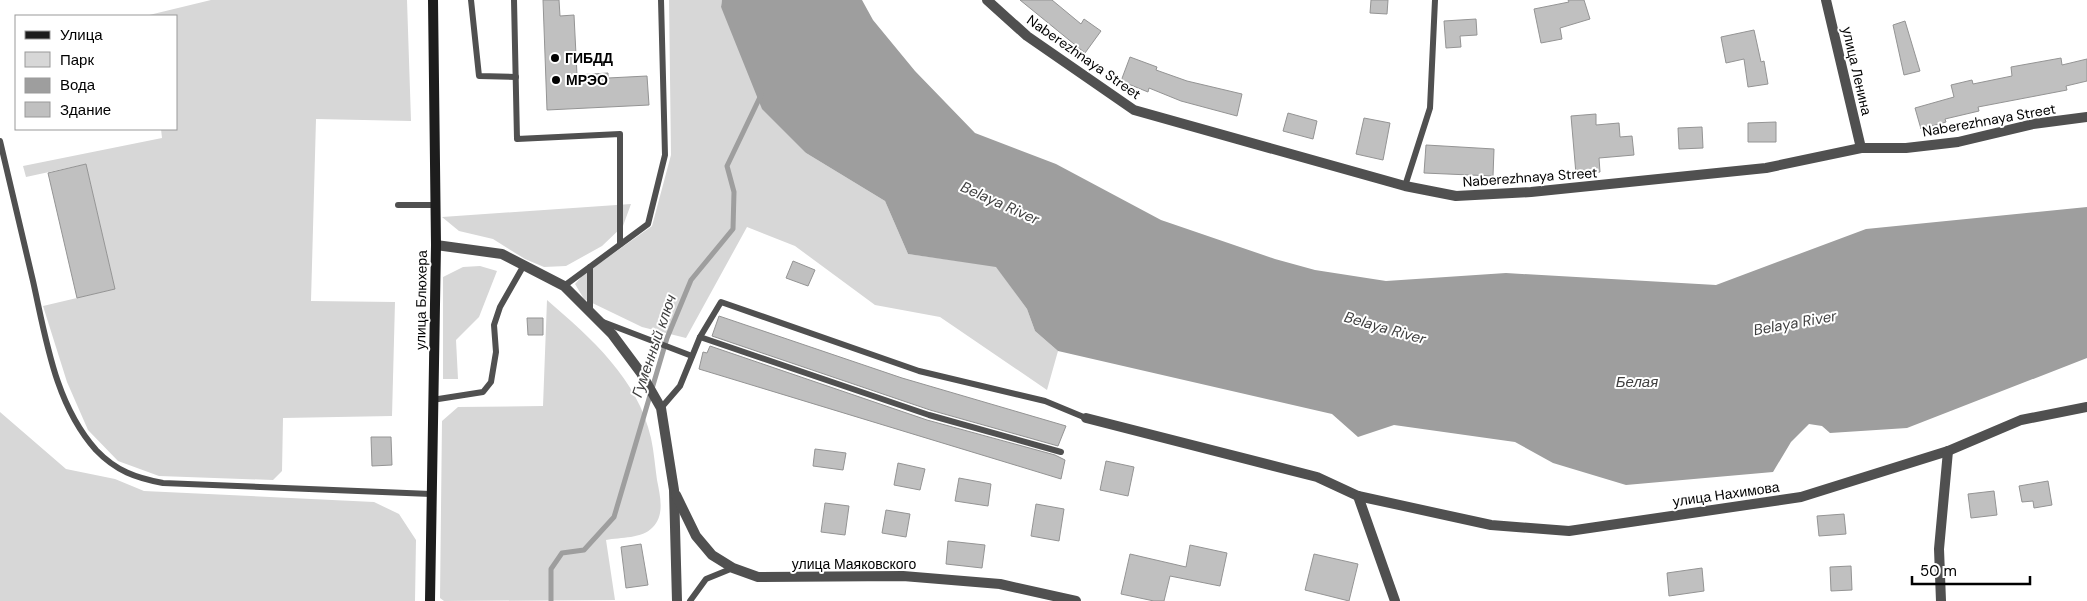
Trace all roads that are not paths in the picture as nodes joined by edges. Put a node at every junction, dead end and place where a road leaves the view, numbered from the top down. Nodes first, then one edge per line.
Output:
1 (433, 0) edge
2 (470, 0) edge
3 (514, 0) edge
4 (661, 0) edge
5 (987, 0) edge
6 (1435, 0) edge
7 (1826, 0) edge
8 (516, 77) junction
9 (2087, 117) edge
10 (0, 140) edge
11 (1861, 148) junction
12 (1405, 186) junction
13 (398, 205) dead end
14 (435, 205) junction
15 (620, 244) junction
16 (436, 246) junction
17 (524, 265) junction
18 (590, 267) junction
19 (564, 286) junction
20 (593, 316) junction
21 (700, 337) junction
22 (692, 356) junction
23 (432, 400) junction
24 (2087, 407) edge
25 (661, 408) junction
26 (1086, 418) joint
27 (1948, 451) junction
28 (1061, 452) dead end
29 (674, 490) junction
30 (431, 494) junction
31 (1358, 496) junction
32 (733, 568) junction
33 (430, 601) edge
34 (677, 601) edge
35 (690, 601) edge
36 (1076, 601) edge
37 (1395, 601) edge
38 (1941, 601) edge

1 - 14 main road, улица Блюхера
2 - 8 lane
3 - 8 lane
4 - 15 lane
5 - 12 street, Naberezhnaya Street
6 - 12 lane
7 - 11 street, улица Ленина
8 - 15 lane
9 - 11 street, Naberezhnaya Street
10 - 30 lane
11 - 12 street, Naberezhnaya Street
13 - 14 lane
14 - 16 main road, улица Блюхера
15 - 18 lane
16 - 17 street
16 - 23 main road, улица Блюхера
17 - 19 street
17 - 23 lane
18 - 19 lane
18 - 20 lane
19 - 20 street
20 - 22 lane
20 - 25 street
21 - 22 lane
21 - 26 lane
21 - 28 lane
22 - 25 lane
23 - 30 main road, улица Блюхера
24 - 27 street, улица Нахимова
25 - 29 street
26 - 31 street, улица Нахимова
27 - 31 street, улица Нахимова
27 - 38 street
29 - 32 street, улица Маяковского
29 - 34 street
30 - 33 main road, улица Блюхера
31 - 37 street
32 - 35 lane
32 - 36 street, улица Маяковского

